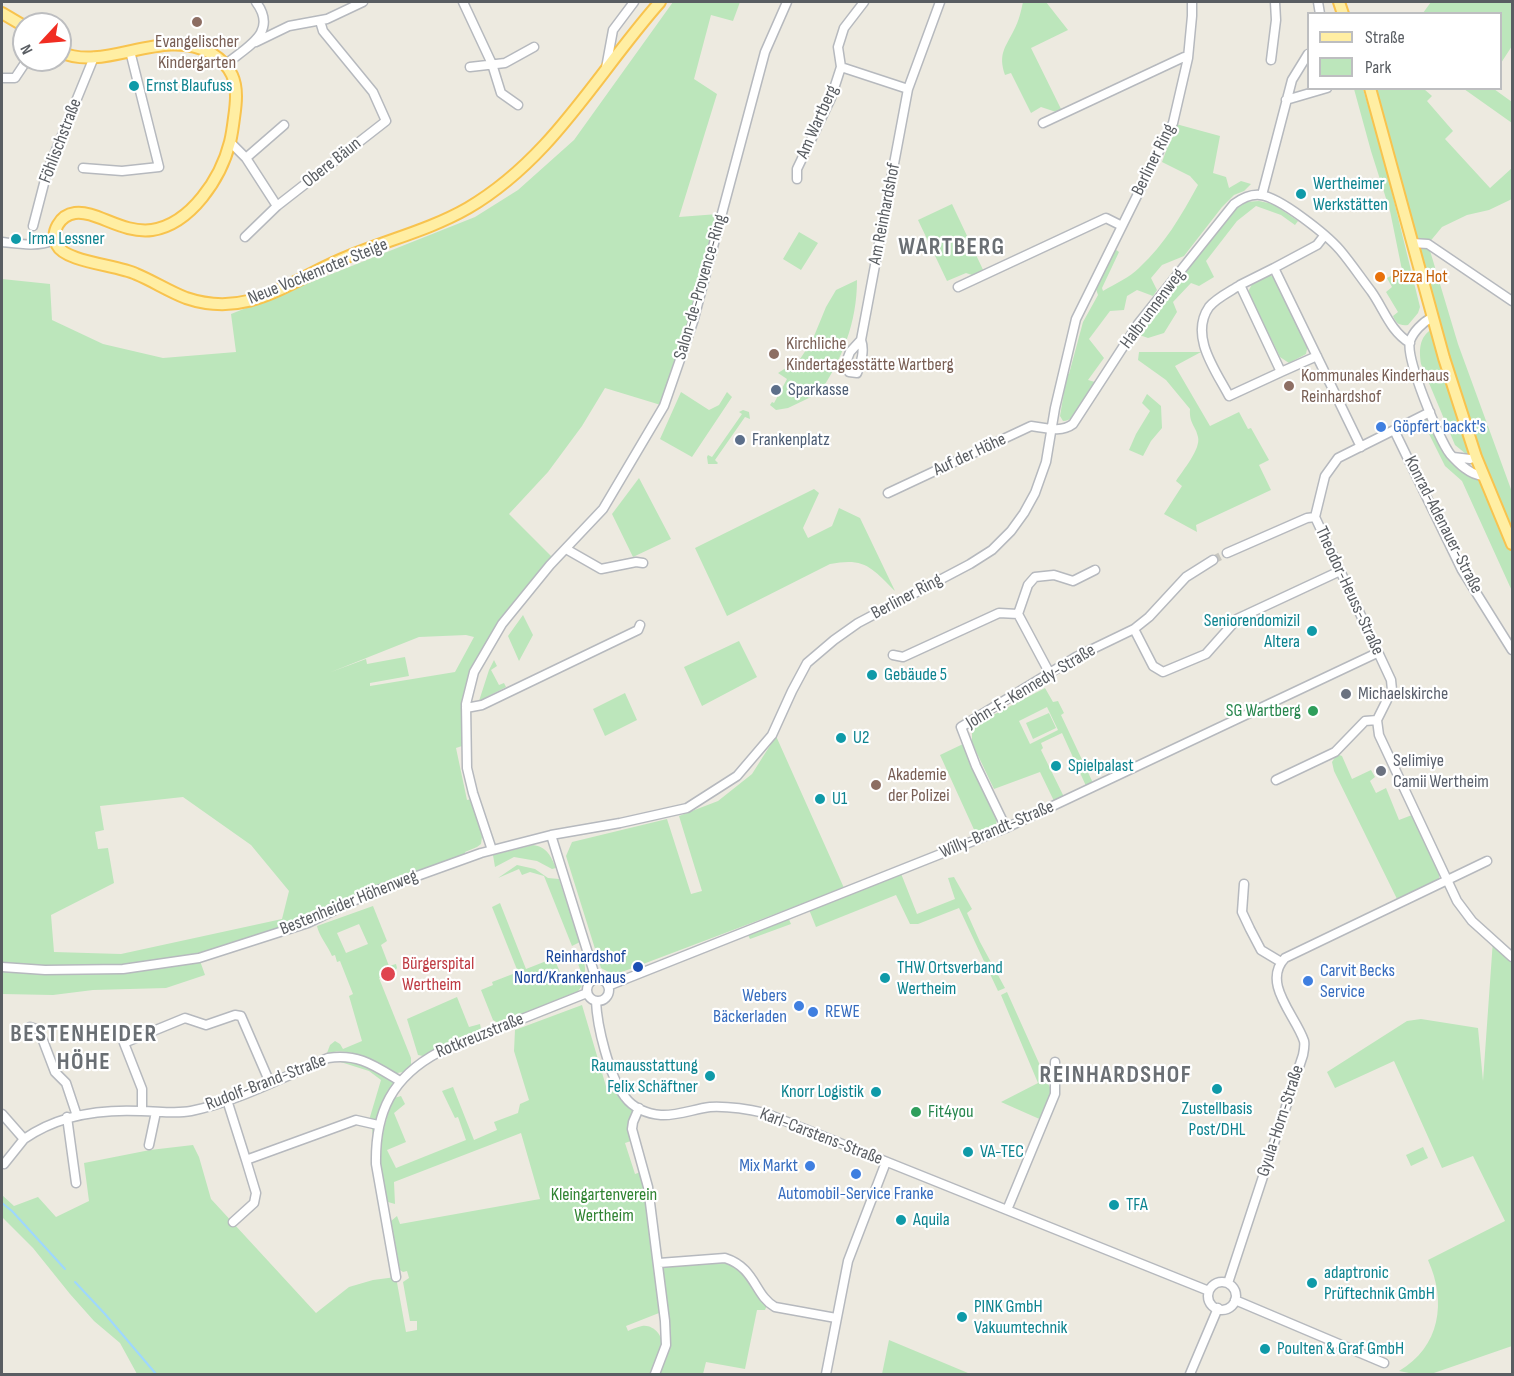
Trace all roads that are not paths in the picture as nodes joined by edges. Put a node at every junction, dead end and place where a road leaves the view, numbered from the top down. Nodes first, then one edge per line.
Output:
1 (256, 2) edge
2 (363, 2) edge
3 (463, 2) edge
4 (634, 2) edge
5 (660, 2) edge
6 (787, 2) edge
7 (864, 2) edge
8 (940, 2) edge
9 (1192, 2) edge
10 (1275, 2) edge
11 (320, 21) junction
12 (256, 42) junction
13 (534, 47) dead end
14 (130, 51) junction
15 (72, 55) edge
16 (1307, 56) edge
17 (94, 57) junction
18 (1188, 58) junction
19 (1272, 60) dead end
20 (492, 64) junction
21 (225, 65) junction
22 (470, 67) dead end
23 (841, 67) junction
24 (19, 72) edge
25 (604, 74) junction
26 (2, 78) edge
27 (908, 89) junction
28 (1320, 90) edge
29 (1371, 90) edge
30 (1286, 100) junction
31 (518, 105) dead end
32 (1043, 123) dead end
33 (284, 124) dead end
34 (230, 142) junction
35 (246, 158) junction
36 (83, 168) dead end
37 (797, 179) dead end
38 (1262, 195) junction
39 (277, 206) junction
40 (33, 226) dead end
41 (1122, 226) junction
42 (1324, 236) junction
43 (245, 237) dead end
44 (55, 240) junction
45 (2, 242) edge
46 (1412, 243) junction
47 (1274, 268) junction
48 (1240, 285) junction
49 (958, 287) dead end
50 (1512, 301) edge
51 (1431, 318) junction
52 (861, 340) dead end
53 (1410, 343) junction
54 (1317, 356) junction
55 (1281, 372) junction
56 (1430, 411) junction
57 (1053, 429) junction
58 (1394, 430) junction
59 (1361, 447) junction
60 (1453, 456) junction
61 (1476, 456) junction
62 (1484, 476) junction
63 (888, 493) dead end
64 (1315, 517) junction
65 (1512, 544) edge
66 (566, 549) junction
67 (1227, 553) tunnel mouth
68 (1213, 560) tunnel mouth
69 (643, 563) dead end
70 (1095, 570) dead end
71 (1340, 571) junction
72 (1018, 614) junction
73 (640, 625) dead end
74 (1134, 629) junction
75 (1512, 650) edge
76 (1377, 652) junction
77 (893, 655) dead end
78 (1049, 672) junction
79 (466, 708) junction
80 (1377, 720) junction
81 (1276, 780) dead end
82 (1006, 828) junction
83 (551, 835) junction
84 (492, 850) junction
85 (1487, 861) dead end
86 (1448, 881) junction
87 (1244, 884) dead end
88 (1512, 957) edge
89 (1281, 962) junction
90 (2, 967) edge
91 (596, 979) junction
92 (608, 986) junction
93 (587, 993) junction
94 (596, 1001) junction
95 (30, 1027) dead end
96 (1055, 1062) dead end
97 (400, 1081) junction
98 (270, 1083) junction
99 (227, 1100) junction
100 (639, 1108) junction
101 (142, 1111) junction
102 (156, 1112) junction
103 (2, 1114) edge
104 (77, 1116) junction
105 (67, 1117) junction
106 (378, 1125) junction
107 (24, 1139) junction
108 (149, 1145) dead end
109 (246, 1160) junction
110 (886, 1162) junction
111 (4, 1164) dead end
112 (76, 1183) dead end
113 (1007, 1210) junction
114 (233, 1222) dead end
115 (659, 1263) junction
116 (396, 1277) dead end
117 (1228, 1283) junction
118 (1209, 1291) junction
119 (1235, 1300) junction
120 (1218, 1308) junction
121 (837, 1318) junction
122 (1384, 1363) dead end
123 (655, 1374) edge
124 (825, 1374) edge
125 (1190, 1374) edge

1 - 12 street
2 - 11 street
3 - 20 street
4 - 25 street, Neue Vockenroter Steige
5 - 25 main road, Neue Vockenroter Steige
6 - 66 street, Salon-de-Provence-Ring
7 - 23 street, Am Wartberg
8 - 27 street, Am Reinhardshof
9 - 18 street, Berliner Ring
10 - 19 street
11 - 12 street
11 - 39 street, Obere Bäun
12 - 21 street
13 - 20 street
14 - 17 main road
14 - 21 main road
14 - 36 street
15 - 17 main road
16 - 30 street
17 - 40 street, Föhlischstraße
18 - 32 street
18 - 41 street, Berliner Ring
20 - 22 street
20 - 31 street
21 - 34 main road
23 - 27 street
23 - 37 street, Am Wartberg
24 - 26 street
25 - 44 main road, Neue Vockenroter Steige
27 - 52 street, Am Reinhardshof
28 - 30 street
29 - 46 main road
30 - 38 street
33 - 35 street
34 - 35 street
34 - 44 main road
35 - 39 street
38 - 42 street
38 - 57 street, Halbrunnenweg
39 - 43 street, Obere Bäun
41 - 49 street
41 - 57 street, Berliner Ring
42 - 47 street
42 - 53 street
44 - 45 street
46 - 50 street
46 - 51 main road
47 - 48 street
47 - 54 street
48 - 55 street
48 - 55 street
51 - 53 street
51 - 61 main road
53 - 56 street
54 - 55 street
54 - 59 street
56 - 58 street, Theodor-Heuss-Straße
56 - 60 street
57 - 63 street, Auf der Höhe
57 - 83 street, Berliner Ring
58 - 59 street, Theodor-Heuss-Straße
58 - 75 street, Konrad-Adenauer-Straße
59 - 64 street, Theodor-Heuss-Straße
60 - 61 street
60 - 62 street
61 - 62 main road
62 - 65 main road
64 - 67 street
64 - 71 street, Theodor-Heuss-Straße
66 - 69 street
66 - 79 street, Salon-de-Provence-Ring
68 - 74 street, John-F.-Kennedy-Straße
70 - 72 street
71 - 74 street
71 - 76 street, Theodor-Heuss-Straße
72 - 77 street
72 - 78 street
73 - 79 street
74 - 78 street, John-F.-Kennedy-Straße
76 - 80 street, Theodor-Heuss-Straße
76 - 82 street, Willy-Brandt-Straße
78 - 82 street, John-F.-Kennedy-Straße
79 - 84 street, Salon-de-Provence-Ring
80 - 81 street
80 - 86 street
82 - 92 street, Willy-Brandt-Straße
83 - 84 street, Bestenheider Höhenweg
83 - 91 street
84 - 90 street, Bestenheider Höhenweg
85 - 86 street
86 - 88 street
86 - 89 street
87 - 89 street
89 - 117 street, Gyula-Horn-Straße
91 - 92 street
91 - 93 street
92 - 94 street
93 - 94 street
93 - 97 street, Rotkreuzstraße
94 - 100 street
95 - 104 street
96 - 113 street
97 - 98 street, Rudolf-Brand-Straße
97 - 106 street, Rotkreuzstraße
98 - 99 street, Rudolf-Brand-Straße
98 - 101 street
99 - 102 street, Rudolf-Brand-Straße
99 - 109 street
100 - 110 street, Karl-Carstens-Straße
100 - 115 street
101 - 102 street, Rudolf-Brand-Straße
101 - 104 street, Rudolf-Brand-Straße
102 - 108 street
103 - 107 street
104 - 105 street, Rudolf-Brand-Straße
105 - 107 street, Rudolf-Brand-Straße
105 - 112 street
106 - 109 street
106 - 116 street, Rotkreuzstraße
107 - 111 street, Rudolf-Brand-Straße
109 - 114 street
110 - 113 street, Karl-Carstens-Straße
110 - 121 street
113 - 118 street, Karl-Carstens-Straße
115 - 121 street
115 - 123 street
117 - 118 street
117 - 119 street
118 - 120 street
119 - 120 street
119 - 122 street
120 - 125 street
121 - 124 street

